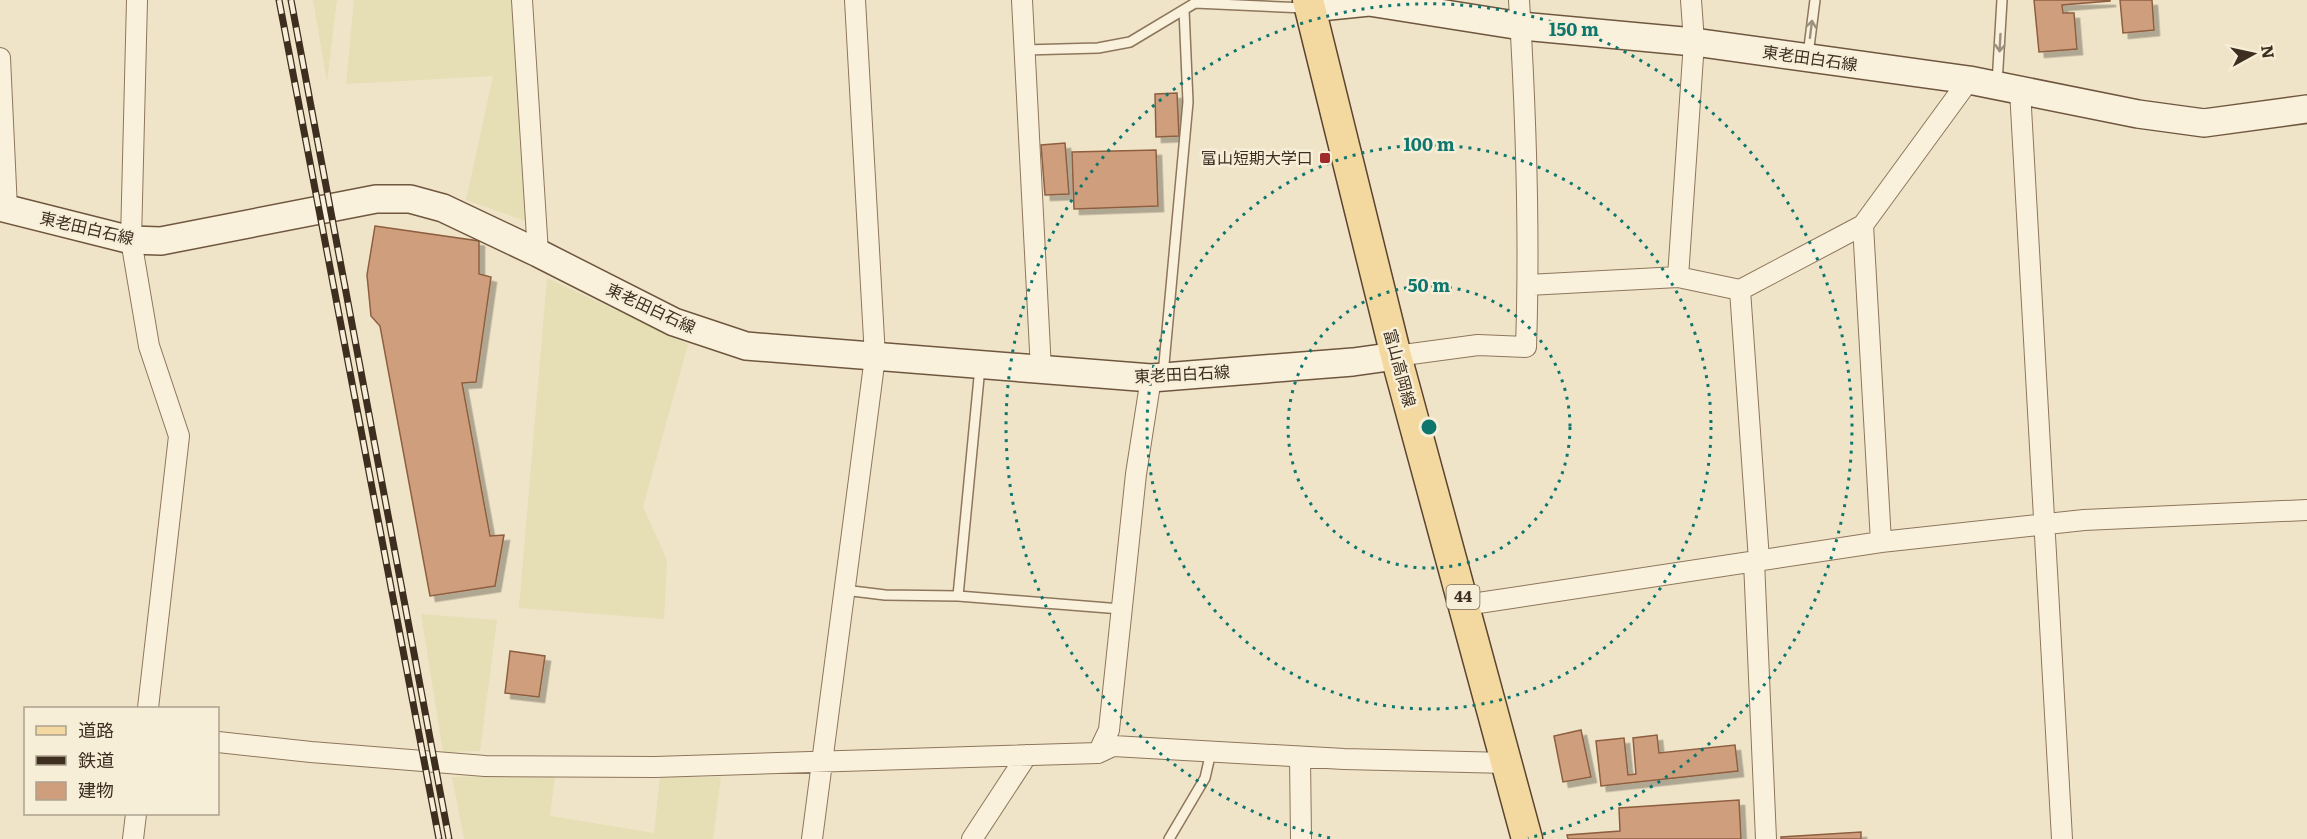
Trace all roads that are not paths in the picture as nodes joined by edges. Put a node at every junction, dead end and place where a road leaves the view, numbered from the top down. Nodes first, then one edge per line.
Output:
1 (137, 0) edge
2 (522, 0) edge
3 (855, 0) edge
4 (1022, 0) edge
5 (1692, 0) edge
6 (1815, 0) edge
7 (2002, 0) edge
8 (1309, 4) edge
9 (1184, 10) junction
10 (1520, 13) edge
11 (1694, 42) junction
12 (1024, 50) junction
13 (0, 58) edge
14 (1808, 58) junction
15 (1969, 80) junction
16 (2009, 88) junction
17 (2307, 109) edge
18 (4, 208) edge
19 (1863, 225) junction
20 (131, 240) junction
21 (538, 253) junction
22 (1678, 277) junction
23 (1528, 285) junction
24 (1740, 290) junction
25 (1396, 356) junction
26 (875, 357) junction
27 (980, 365) junction
28 (1041, 370) junction
29 (1157, 378) junction
30 (2307, 510) edge
31 (2044, 525) junction
32 (1881, 542) junction
33 (1757, 560) junction
34 (844, 590) junction
35 (958, 596) junction
36 (1465, 604) junction
37 (1122, 609) junction
38 (148, 707) edge
39 (219, 742) edge
40 (1211, 752) junction
41 (1098, 753) junction
42 (1027, 755) junction
43 (1300, 757) junction
44 (821, 760) junction
45 (1507, 763) junction
46 (136, 815) edge
47 (134, 839) edge
48 (812, 839) edge
49 (972, 839) edge
50 (1169, 839) edge
51 (1301, 839) edge
52 (1527, 839) edge
53 (1766, 839) edge
54 (2062, 839) edge

1 - 20 street
2 - 21 street
3 - 26 street
4 - 12 street
5 - 11 street
14 -> 6 lane
7 -> 16 lane
8 - 9 lane
8 - 10 main road, 東老田白石線
8 - 25 main road, 富山高岡線 / 44
9 - 12 lane
9 - 29 lane
10 - 11 main road, 東老田白石線
10 - 23 street
11 - 14 main road, 東老田白石線
11 - 22 street
12 - 28 street
13 - 18 street
14 - 15 main road, 東老田白石線
15 - 16 main road, 東老田白石線
15 - 19 street
16 - 17 main road, 東老田白石線
16 - 31 street
18 - 20 main road, 東老田白石線
19 - 24 street
19 - 32 street
20 - 21 main road, 東老田白石線
20 - 38 street
21 - 26 main road, 東老田白石線
22 - 23 street
22 - 24 street
23 - 25 street
24 - 33 street
25 - 29 main road, 東老田白石線
25 - 36 main road, 富山高岡線 / 44
26 - 27 main road, 東老田白石線
26 - 34 street
27 - 28 main road, 東老田白石線
27 - 35 lane
28 - 29 main road, 東老田白石線
29 - 37 street
30 - 31 street
31 - 32 street
31 - 54 street
32 - 33 street
33 - 36 street
33 - 53 street
34 - 35 lane
34 - 44 street
35 - 37 lane
36 - 45 main road, 富山高岡線 / 44
37 - 41 street
39 - 44 street
40 - 41 street
40 - 43 street
40 - 50 lane
41 - 42 street
42 - 44 street
42 - 49 street
43 - 45 street
43 - 51 street
44 - 48 street
45 - 52 main road, 富山高岡線 / 44
46 - 47 street

